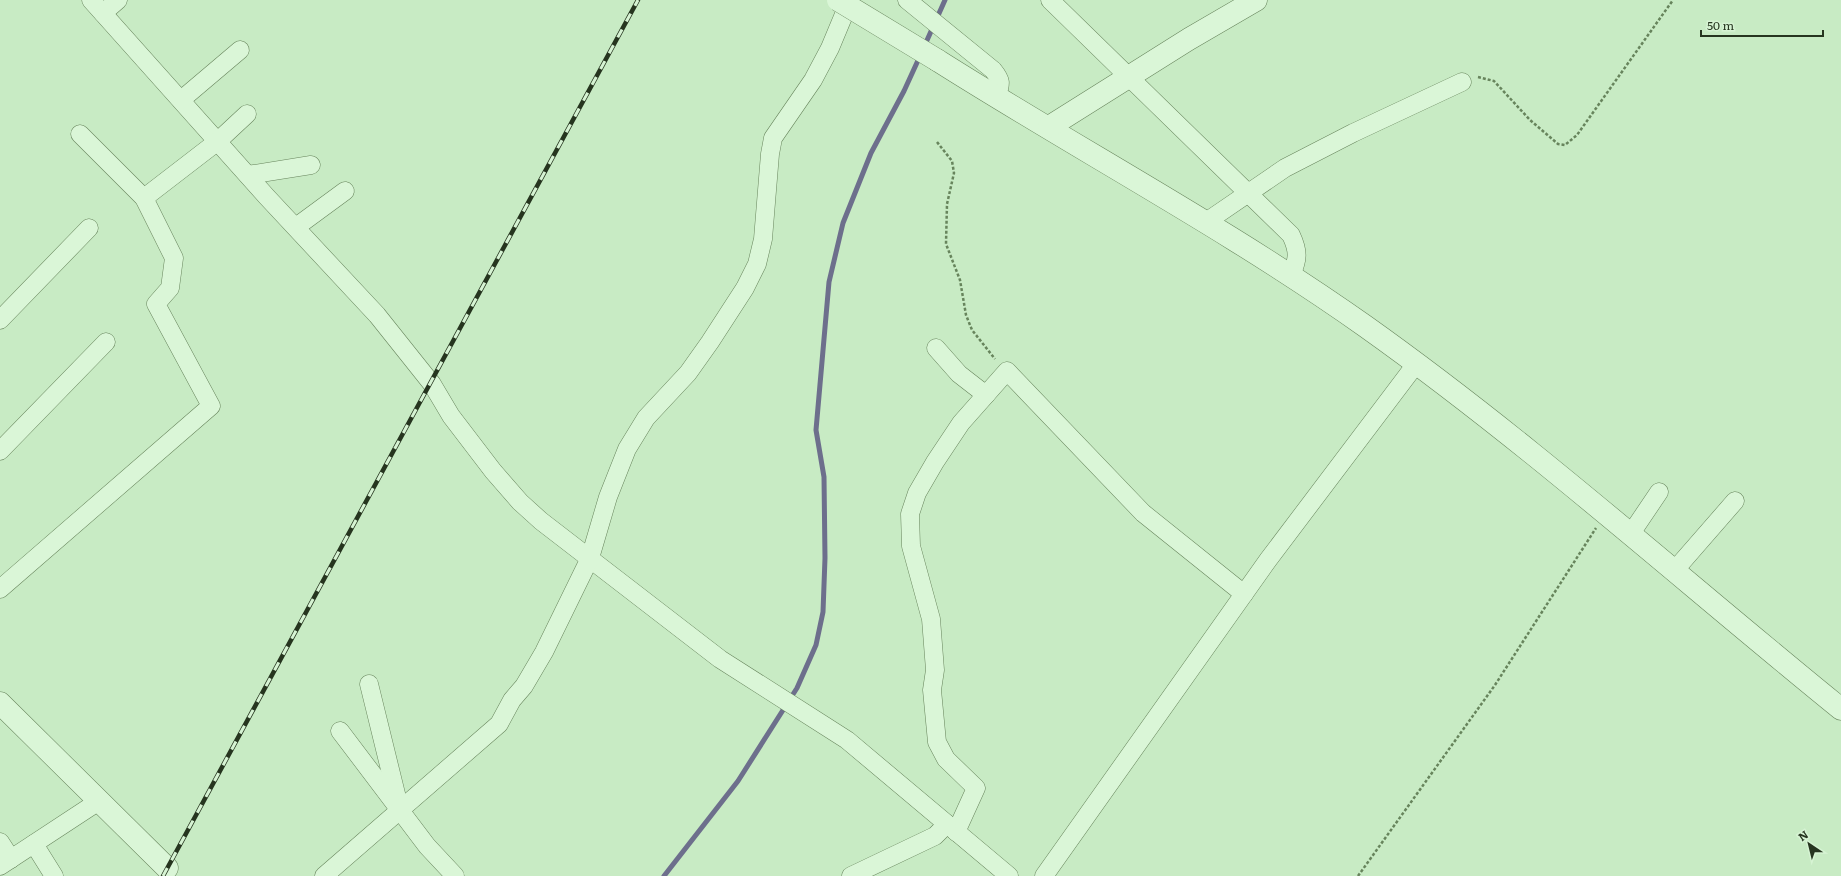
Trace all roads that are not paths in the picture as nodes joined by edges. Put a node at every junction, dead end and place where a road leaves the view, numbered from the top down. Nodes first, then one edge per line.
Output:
1 (91, 0) edge
2 (118, 0) edge
3 (838, 0) edge
4 (850, 0) edge
5 (907, 0) edge
6 (1050, 0) edge
7 (1256, 0) edge
8 (103, 14) junction
9 (240, 50) dead end
10 (1128, 78) junction
11 (1462, 82) road end
12 (997, 96) junction
13 (181, 100) junction
14 (247, 114) dead end
15 (1048, 127) junction
16 (80, 134) dead end
17 (218, 141) junction
18 (311, 165) dead end
19 (248, 175) junction
20 (345, 191) dead end
21 (1249, 193) junction
22 (144, 198) junction
23 (1206, 222) junction
24 (89, 228) dead end
25 (296, 228) junction
26 (1291, 276) junction
27 (0, 320) edge
28 (106, 342) dead end
29 (936, 348) dead end
30 (1416, 364) junction
31 (986, 395) junction
32 (0, 451) edge
33 (1659, 492) dead end
34 (1735, 501) dead end
35 (1630, 535) junction
36 (590, 558) junction
37 (1674, 571) junction
38 (0, 590) edge
39 (1244, 594) junction
40 (369, 684) dead end
41 (0, 703) edge
42 (1841, 709) edge
43 (340, 731) dead end
44 (100, 801) junction
45 (400, 811) junction
46 (952, 828) junction
47 (0, 842) edge
48 (34, 844) junction
49 (5, 863) edge
50 (171, 872) edge
51 (54, 876) edge
52 (324, 876) edge
53 (456, 876) edge
54 (850, 876) edge
55 (1009, 876) edge
56 (1044, 876) edge

1 - 8 street
2 - 8 street
3 - 12 street, bridge
4 - 36 street
5 - 12 street
6 - 10 street
7 - 10 street
8 - 13 street
9 - 13 street
10 - 15 street
10 - 21 street
11 - 21 street
12 - 15 street
13 - 17 street
14 - 17 street
15 - 23 street
16 - 22 street
17 - 19 street
17 - 22 street
18 - 19 street
19 - 25 street
20 - 25 street
21 - 23 street
21 - 26 street
22 - 38 street
23 - 26 street
24 - 27 street
25 - 36 street
26 - 30 street
28 - 32 street
29 - 31 street
30 - 35 street
30 - 39 street
31 - 39 street
31 - 46 street
33 - 35 street
34 - 37 street
35 - 37 street
36 - 45 street
36 - 46 street
37 - 42 street
39 - 56 street
40 - 45 street
41 - 44 street
43 - 45 street
44 - 48 street
44 - 50 street
45 - 52 street
45 - 53 street
46 - 54 street
46 - 55 street
47 - 49 street
48 - 49 street
48 - 51 street

